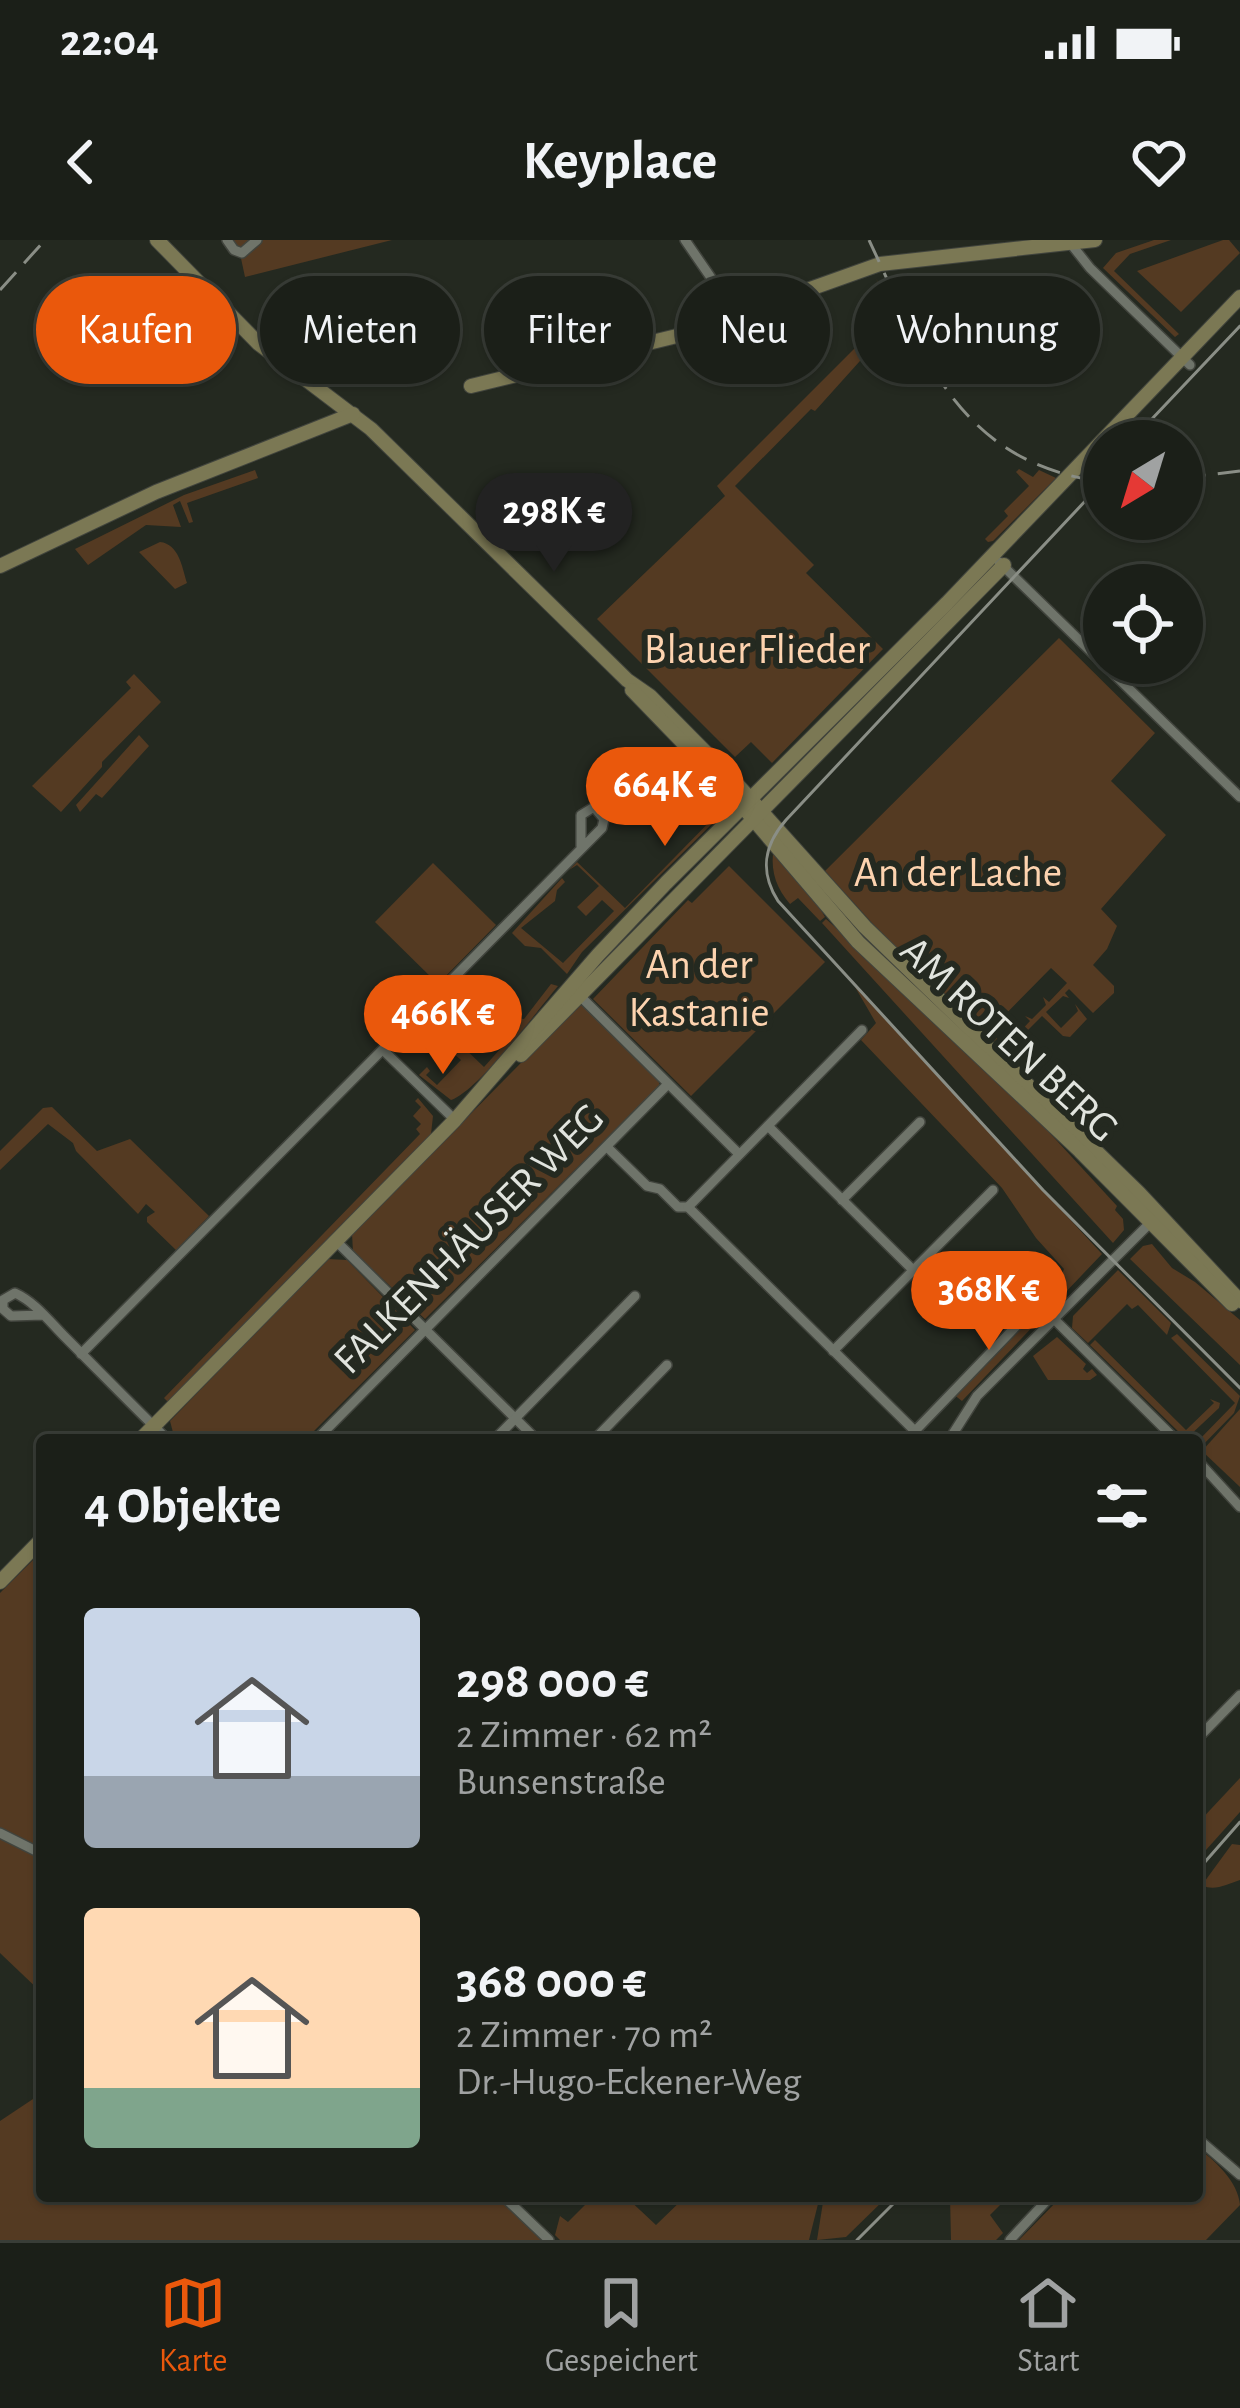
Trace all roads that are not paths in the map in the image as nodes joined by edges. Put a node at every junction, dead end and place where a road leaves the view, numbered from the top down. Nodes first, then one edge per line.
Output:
1 (157, 240) edge
2 (227, 240) edge
3 (257, 240) edge
4 (685, 240) edge
5 (1095, 240) edge
6 (1071, 244) junction
7 (710, 276) edge
8 (830, 283) edge
9 (1240, 297) edge
10 (677, 335) edge
11 (1185, 361) junction
12 (471, 386) dead end
13 (324, 392) junction
14 (353, 414) junction
15 (316, 431) junction
16 (990, 556) junction
17 (1004, 565) junction
18 (0, 566) edge
19 (1240, 797) edge
20 (752, 809) junction
21 (581, 846) dead end
22 (575, 992) junction
23 (862, 1030) dead end
24 (382, 1050) junction
25 (668, 1084) junction
26 (455, 1120) junction
27 (920, 1122) dead end
28 (768, 1126) junction
29 (607, 1147) junction
30 (740, 1154) junction
31 (993, 1190) dead end
32 (842, 1200) junction
33 (688, 1207) junction
34 (1154, 1218) junction
35 (337, 1242) junction
36 (913, 1270) junction
37 (1051, 1290) dead end
38 (635, 1296) dead end
39 (1240, 1306) edge
40 (43, 1315) dead end
41 (1054, 1320) junction
42 (426, 1330) junction
43 (832, 1351) junction
44 (82, 1354) junction
45 (667, 1365) dead end
46 (515, 1418) junction
47 (154, 1426) junction
48 (146, 1434) edge
49 (162, 1434) edge
50 (322, 1434) edge
51 (500, 1434) edge
52 (531, 1434) edge
53 (600, 1434) edge
54 (917, 1434) edge
55 (920, 1434) edge
56 (953, 1434) edge
57 (1170, 1434) edge
58 (1203, 1467) edge
59 (1240, 1507) edge
60 (36, 1545) edge
61 (0, 1582) edge
62 (1240, 1695) edge
63 (1203, 1733) edge
64 (0, 1833) edge
65 (36, 1851) edge
66 (1203, 2143) edge
67 (1240, 2175) edge
68 (509, 2202) edge
69 (1045, 2202) edge
70 (549, 2240) edge
71 (1010, 2240) edge

1 - 13 main road, AM ROTEN BERG
2 - 3 street
4 - 7 street
5 - 6 main road
6 - 8 main road
6 - 11 street
9 - 11 main road
10 - 12 main road
11 - 16 main road
13 - 14 main road, AM ROTEN BERG
13 - 15 main road
14 - 15 main road
14 - 20 main road, AM ROTEN BERG
15 - 18 main road
16 - 17 street
16 - 20 main road
17 - 19 street
17 - 20 main road
20 - 22 main road
20 - 34 main road, AM ROTEN BERG
21 - 24 street
22 - 25 street
22 - 26 main road
23 - 28 street
24 - 26 street
24 - 44 street
25 - 29 street, FALKENHÄUSER WEG
25 - 30 street
26 - 35 main road
27 - 32 street
28 - 30 street
28 - 32 street
29 - 33 street
29 - 42 street, FALKENHÄUSER WEG
30 - 33 street
31 - 36 street
32 - 36 street
33 - 43 street
34 - 39 main road, AM ROTEN BERG
34 - 41 street
35 - 42 street
35 - 47 main road
36 - 43 street
37 - 55 street
38 - 46 street
40 - 44 street
41 - 56 street
41 - 57 street
42 - 46 street
42 - 50 street, FALKENHÄUSER WEG
43 - 54 street
44 - 47 street
45 - 53 street
46 - 51 street
46 - 52 street
47 - 48 main road
47 - 49 street
58 - 59 street
60 - 61 main road
62 - 63 street
64 - 65 street
66 - 67 street
68 - 70 street
69 - 71 street

